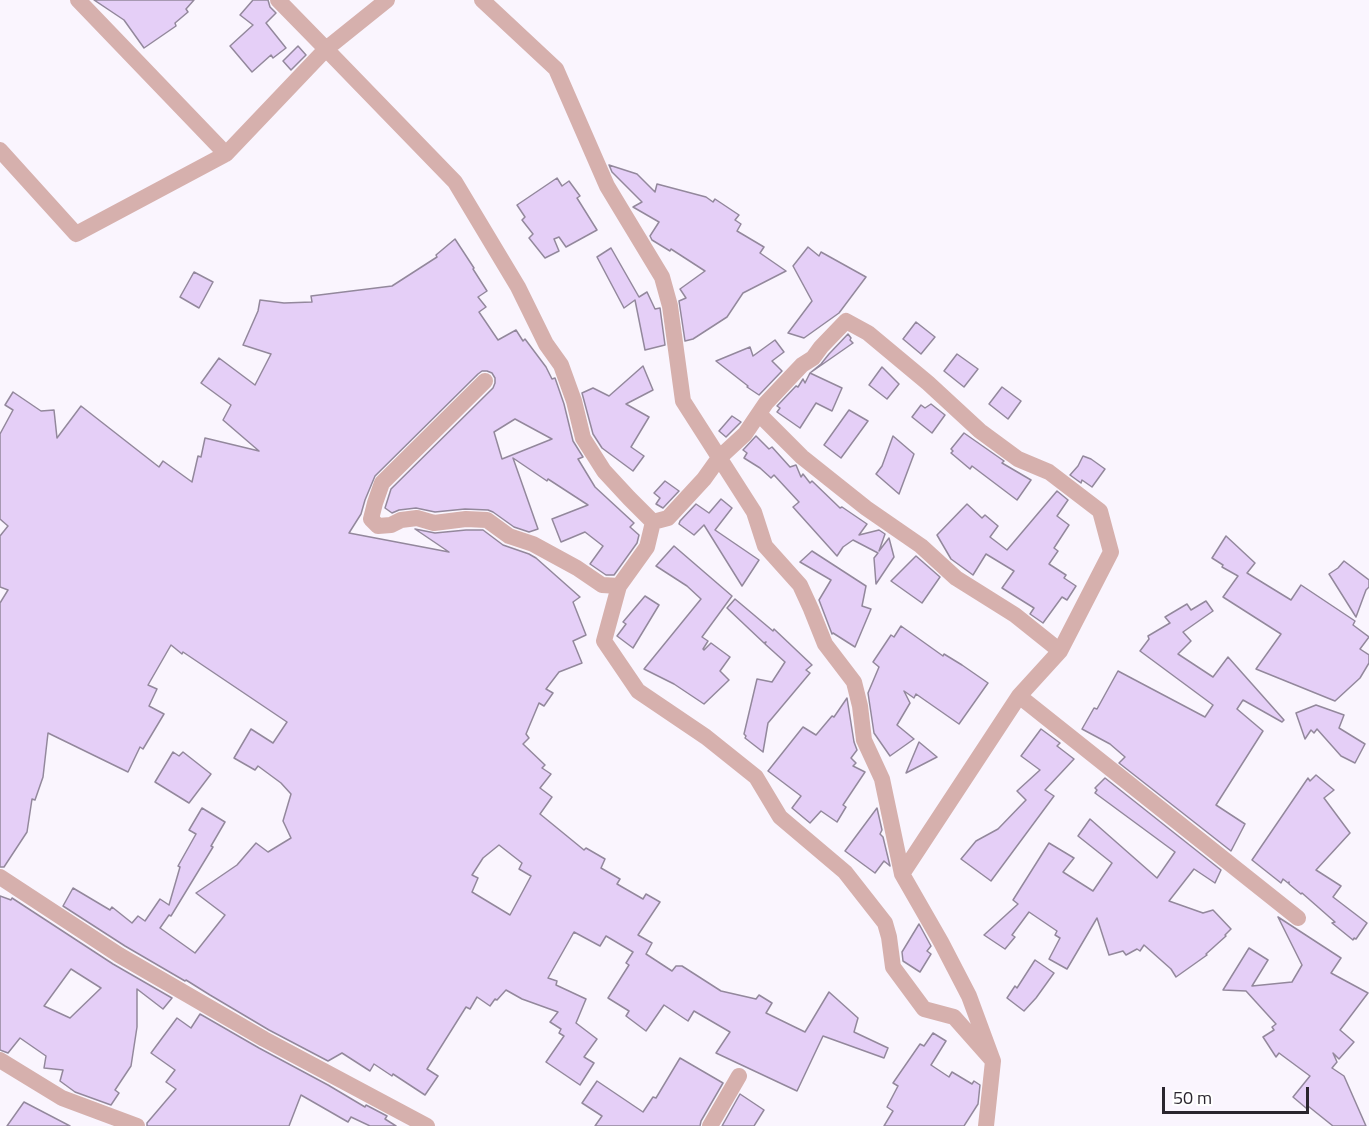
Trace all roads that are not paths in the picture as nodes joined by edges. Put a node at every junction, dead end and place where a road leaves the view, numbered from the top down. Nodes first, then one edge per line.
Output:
1 (78, 0) edge
2 (278, 0) edge
3 (387, 0) edge
4 (482, 0) edge
5 (327, 49) junction
6 (0, 150) edge
7 (226, 154) junction
8 (485, 381) dead end
9 (759, 414) junction
10 (719, 458) junction
11 (653, 522) junction
12 (619, 586) junction
13 (1060, 651) junction
14 (1019, 696) junction
15 (902, 874) junction
16 (0, 877) edge
17 (1298, 918) dead end
18 (0, 1060) edge
19 (993, 1061) junction
20 (739, 1076) dead end
21 (137, 1126) edge
22 (427, 1126) edge
23 (710, 1126) edge
24 (986, 1126) edge

1 - 7 street
2 - 5 street
3 - 5 street
4 - 10 street
5 - 7 street
5 - 11 street
6 - 7 street
8 - 12 street
9 - 10 street
9 - 13 street
9 - 13 street
10 - 11 street
10 - 15 street
11 - 12 street
12 - 19 street
13 - 14 street
14 - 15 street
14 - 17 street
15 - 19 street
16 - 22 street
18 - 21 street
19 - 24 street
20 - 23 street

